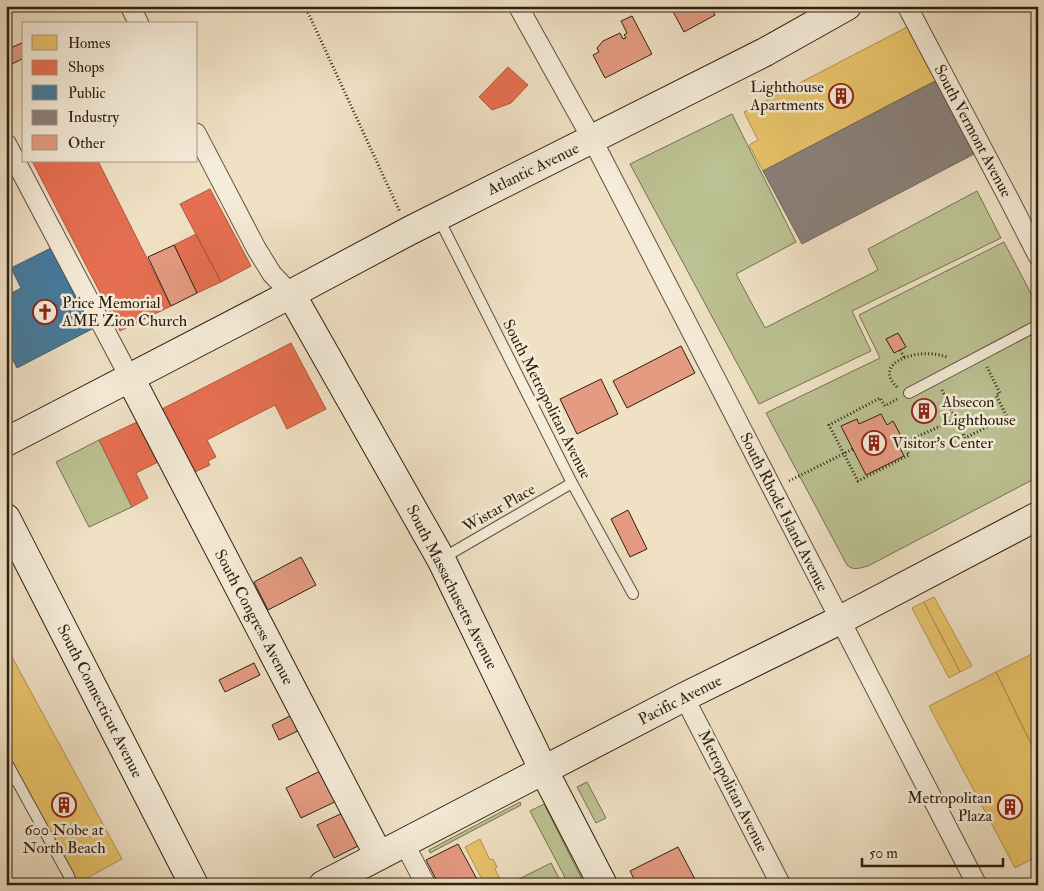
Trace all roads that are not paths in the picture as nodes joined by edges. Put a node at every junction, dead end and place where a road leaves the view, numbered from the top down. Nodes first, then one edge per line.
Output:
1 (130, 6) edge
2 (518, 6) edge
3 (847, 6) edge
4 (907, 6) edge
5 (138, 22) edge
6 (198, 137) edge
7 (592, 139) junction
8 (6, 143) edge
9 (438, 216) junction
10 (1038, 256) edge
11 (291, 294) junction
12 (1038, 325) edge
13 (130, 378) junction
14 (909, 393) road end
15 (6, 442) edge
16 (572, 483) junction
17 (1038, 516) edge
18 (6, 518) edge
19 (441, 559) junction
20 (633, 594) dead end
21 (840, 620) junction
22 (684, 698) junction
23 (6, 761) edge
24 (544, 771) junction
25 (11, 781) edge
26 (404, 844) junction
27 (379, 856) junction
28 (72, 885) edge
29 (194, 885) edge
30 (323, 885) edge
31 (426, 885) edge
32 (603, 885) edge
33 (781, 885) edge
34 (977, 885) edge

1 - 5 street
2 - 7 street, South Rhode Island Avenue
3 - 7 street, Atlantic Avenue
4 - 10 street, South Vermont Avenue
6 - 11 street
7 - 9 street, Atlantic Avenue
7 - 21 street, South Rhode Island Avenue
8 - 13 street
9 - 11 street, Atlantic Avenue
9 - 16 lane, South Metropolitan Avenue
11 - 13 street, Atlantic Avenue
11 - 19 street, South Massachusetts Avenue
12 - 14 lane
13 - 15 street, Atlantic Avenue
13 - 27 street, South Congress Avenue
16 - 19 lane, Wistar Place
16 - 20 lane, South Metropolitan Avenue
17 - 21 street, Pacific Avenue
18 - 29 street, South Connecticut Avenue
19 - 24 street, South Massachusetts Avenue
21 - 22 street, Pacific Avenue
21 - 34 street, South Rhode Island Avenue
22 - 24 street, Pacific Avenue
22 - 33 street, Metropolitan Avenue
23 - 25 lane
24 - 26 street, Pacific Avenue
24 - 32 street, South Massachusetts Avenue
25 - 28 lane
26 - 27 street, Pacific Avenue
26 - 31 street
27 - 30 street, Pacific Avenue

